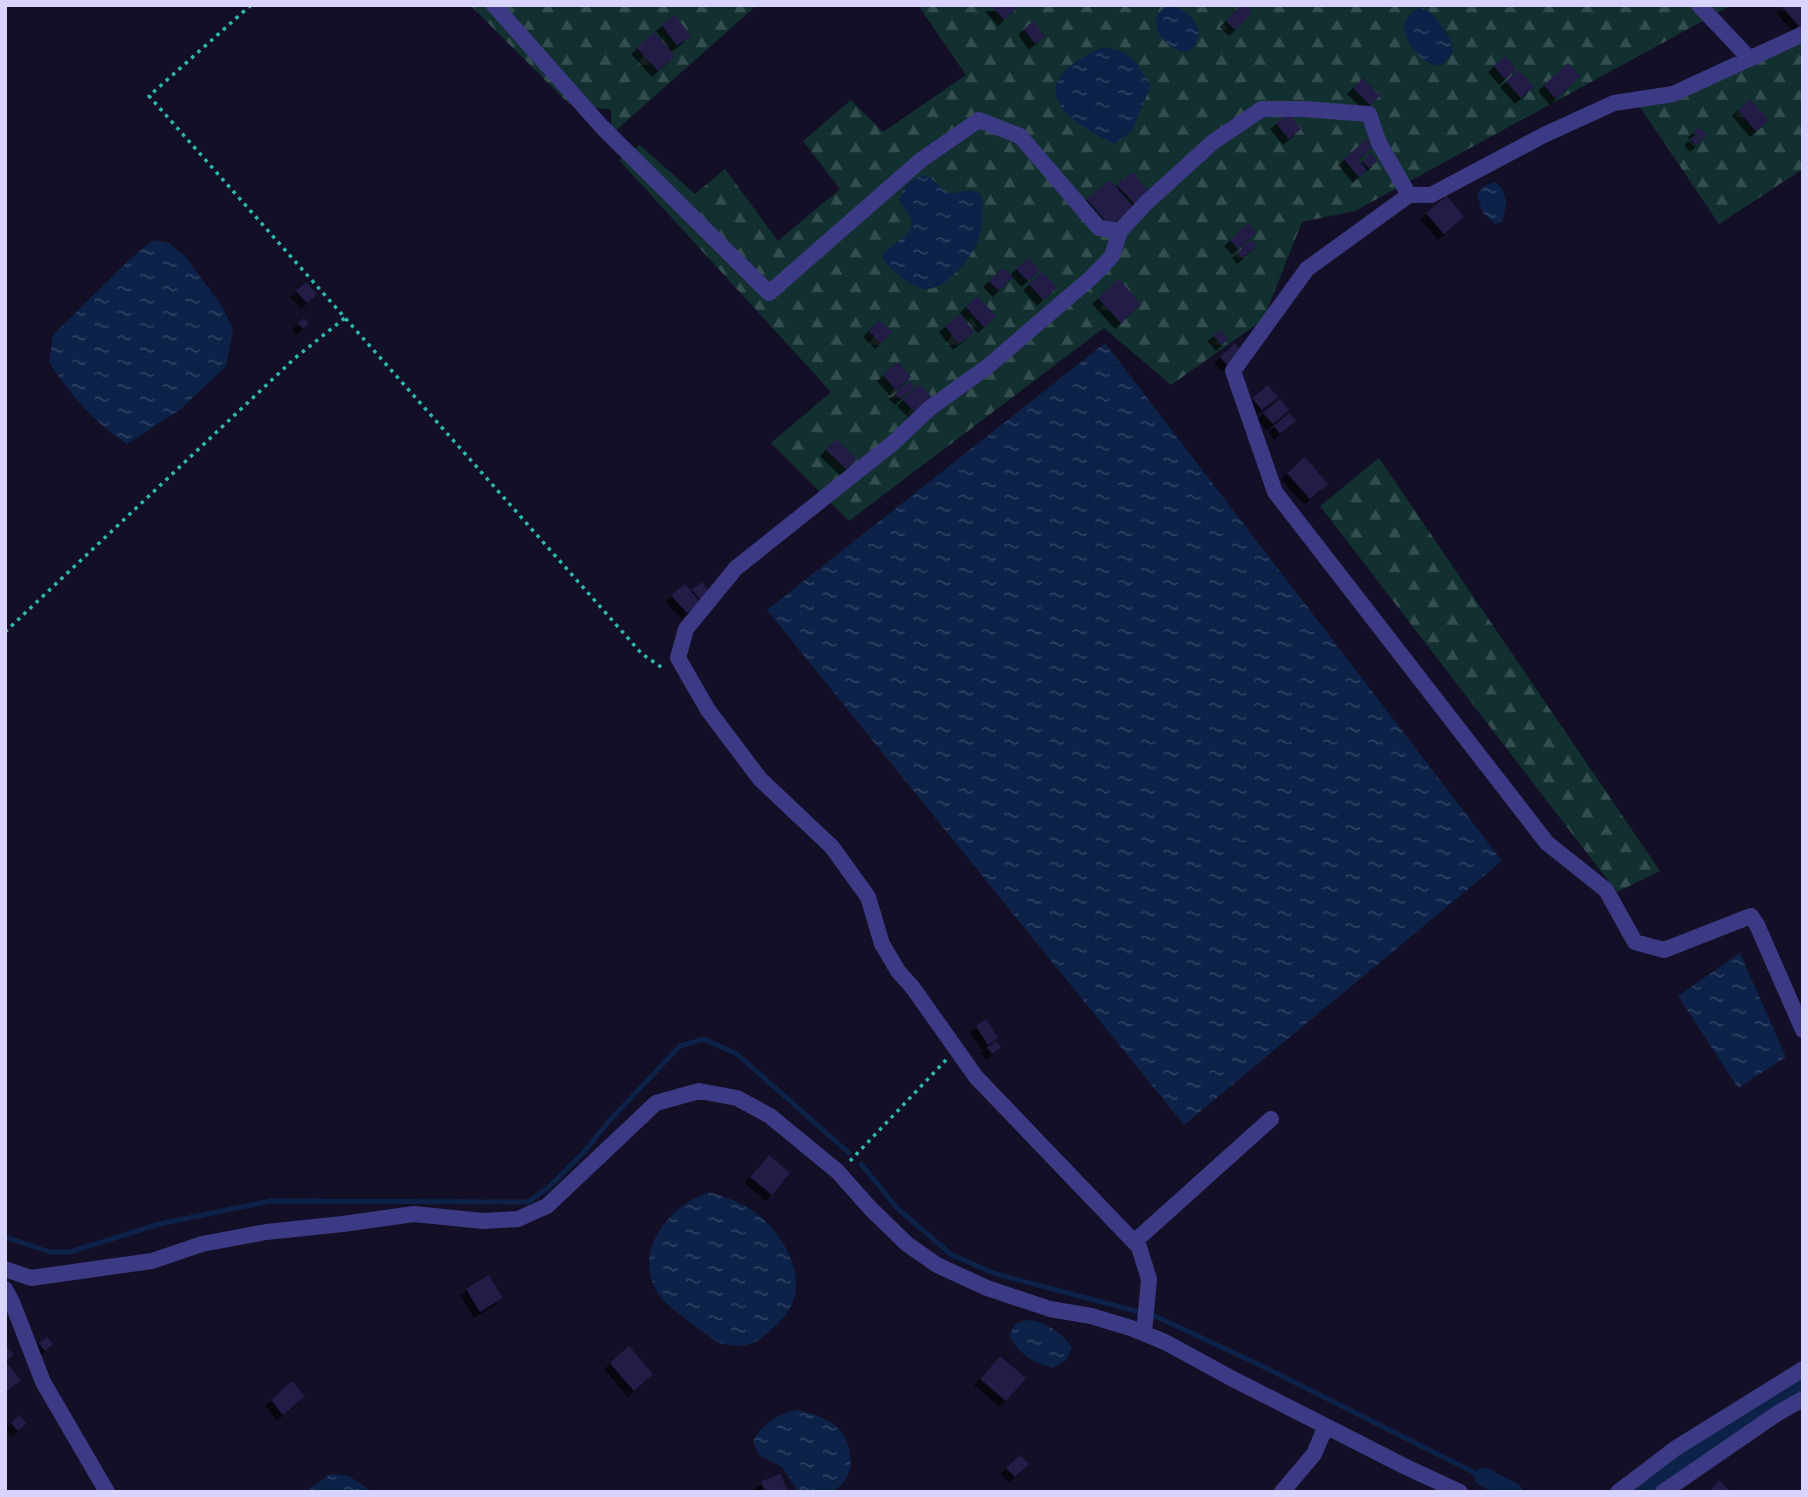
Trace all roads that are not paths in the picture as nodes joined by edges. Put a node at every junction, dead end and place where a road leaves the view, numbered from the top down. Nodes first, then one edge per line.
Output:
1 (494, 5) edge
2 (1699, 5) edge
3 (1803, 34) edge
4 (1750, 59) junction
5 (1409, 195) junction
6 (1120, 231) junction
7 (1803, 1030) edge
8 (1271, 1119) dead end
9 (1135, 1242) junction
10 (5, 1269) edge
11 (5, 1289) edge
12 (1144, 1333) junction
13 (1803, 1369) edge
14 (1803, 1399) edge
15 (1326, 1426) junction
16 (107, 1492) edge
17 (1282, 1492) edge
18 (1460, 1492) edge
19 (1618, 1492) edge
20 (1663, 1492) edge

1 - 6 street
2 - 4 street
3 - 4 street
4 - 5 street
5 - 6 street
5 - 7 street
6 - 9 street
8 - 9 street
9 - 12 street
10 - 12 street
11 - 16 street
12 - 15 street
13 - 19 street
14 - 20 street
15 - 17 street
15 - 18 street

